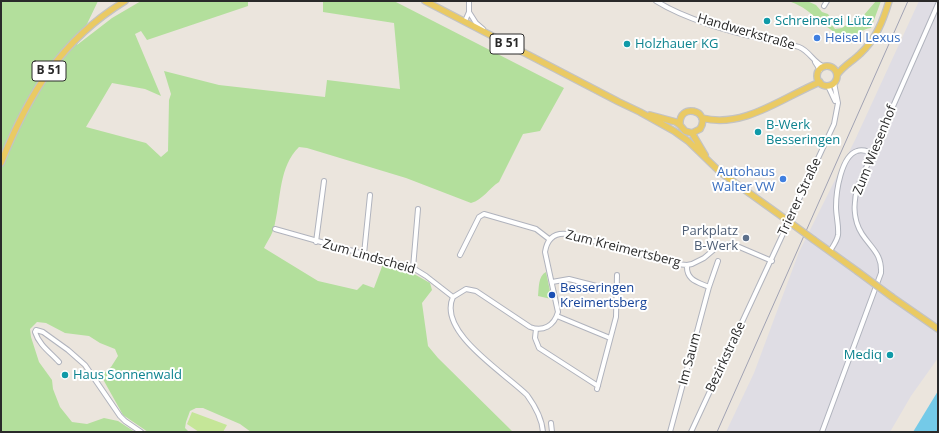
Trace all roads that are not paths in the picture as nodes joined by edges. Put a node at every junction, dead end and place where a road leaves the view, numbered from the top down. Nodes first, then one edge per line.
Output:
1 (126, 1) edge
2 (425, 1) edge
3 (469, 1) edge
4 (656, 1) edge
5 (827, 1) edge
6 (889, 1) edge
7 (938, 4) edge
8 (824, 6) dead end
9 (470, 12) junction
10 (465, 21) junction
11 (492, 36) junction
12 (866, 47) junction
13 (811, 57) junction
14 (825, 67) junction
15 (833, 69) junction
16 (820, 70) junction
17 (837, 75) junction
18 (818, 80) junction
19 (831, 85) junction
20 (640, 112) junction
21 (659, 117) junction
22 (681, 117) junction
23 (702, 118) junction
24 (716, 121) junction
25 (680, 125) junction
26 (702, 125) junction
27 (694, 132) junction
28 (872, 153) junction
29 (1, 163) edge
30 (716, 168) junction
31 (324, 181) dead end
32 (370, 195) dead end
33 (418, 209) dead end
34 (275, 229) dead end
35 (549, 239) junction
36 (316, 242) junction
37 (830, 251) junction
38 (364, 254) junction
39 (460, 255) dead end
40 (772, 260) junction
41 (718, 261) dead end
42 (687, 265) junction
43 (413, 268) junction
44 (617, 275) dead end
45 (552, 282) junction
46 (761, 283) joint
47 (709, 287) junction
48 (616, 291) junction
49 (453, 297) junction
50 (557, 316) junction
51 (536, 329) junction
52 (938, 329) edge
53 (610, 338) junction
54 (59, 362) dead end
55 (551, 423) dead end
56 (141, 432) edge
57 (543, 432) edge
58 (552, 432) edge
59 (670, 432) edge
60 (691, 432) edge
61 (822, 432) edge

1 - 29 main road, B 51
2 - 10 main road, B 51
3 - 9 street
4 - 13 street, Handwerkstraße
5 - 8 street
6 - 12 main road
7 - 28 street, Zum Wiesenhof
9 - 10 street
9 - 11 street
10 - 11 main road, B 51
11 - 20 main road, B 51
12 - 15 main road
12 - 17 main road
13 - 14 street, Handwerkstraße
13 - 16 street, Handwerkstraße
14 - 15 main road
14 - 16 main road
15 - 17 main road
16 - 18 main road
17 - 19 main road
18 - 19 main road
18 - 24 main road
19 - 40 street, Trierer Straße
20 - 21 main road, B 51
20 - 30 main road, B 51
21 - 22 main road, B 51
21 - 25 main road, B 51
22 - 23 main road
22 - 25 main road
23 - 24 main road
23 - 26 main road
24 - 26 main road
25 - 27 main road
26 - 27 main road
27 - 30 main road, B 51
28 - 37 street
28 - 61 street, Zum Wiesenhof
30 - 37 main road, B 51, bridge
31 - 36 street
32 - 38 street
33 - 43 street
34 - 36 street, Zum Lindscheid
35 - 39 street
35 - 42 street, Zum Kreimertsberg
35 - 45 street, Zum Kreimertsberg
36 - 38 street, Zum Lindscheid
37 - 52 main road, B 51, bridge
38 - 43 street, Zum Lindscheid
40 - 42 street, Zum Kreimertsberg
40 - 46 street, Trierer Straße
41 - 47 street, Im Saum
42 - 47 street
43 - 49 street, Zum Lindscheid
44 - 48 street
45 - 48 street
45 - 50 street, Zum Kreimertsberg
46 - 60 street, Bezirkstraße
47 - 59 street, Im Saum
48 - 53 street
49 - 51 street
49 - 57 street
50 - 51 street
50 - 53 street
51 - 53 street
54 - 56 street
55 - 58 street

